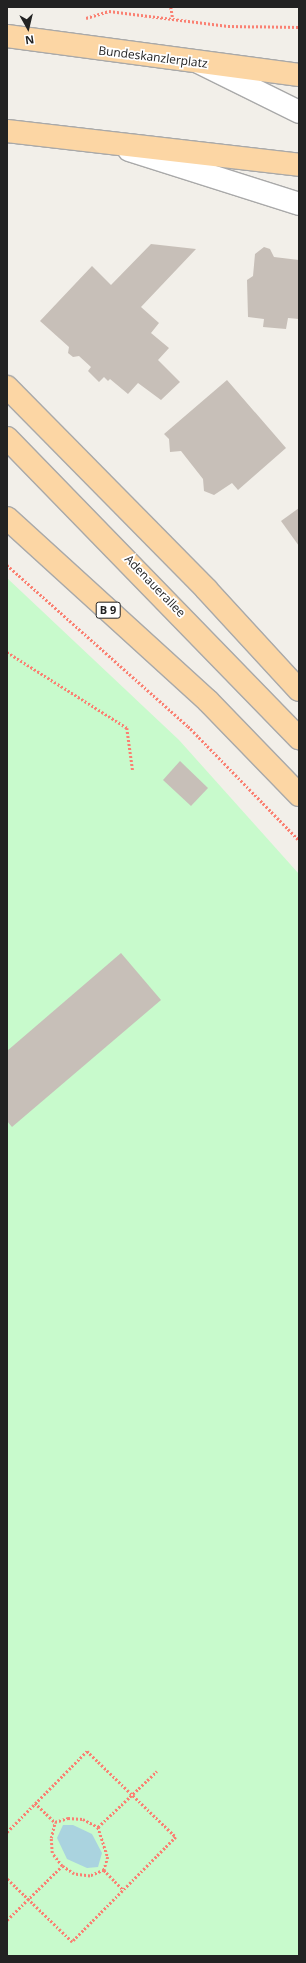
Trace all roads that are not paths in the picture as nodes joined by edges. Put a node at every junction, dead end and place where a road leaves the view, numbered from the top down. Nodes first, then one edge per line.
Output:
1 (7, 36) edge
2 (198, 62) junction
3 (299, 75) edge
4 (299, 112) edge
5 (7, 131) edge
6 (115, 144) junction
7 (298, 165) edge
8 (299, 204) edge
9 (7, 387) edge
10 (7, 438) edge
11 (7, 518) edge
12 (299, 690) edge
13 (299, 738) edge
14 (299, 795) edge

1 - 2 main road, Bundeskanzlerplatz
2 - 3 main road, Bundeskanzlerplatz
2 - 4 street
5 - 6 main road
6 - 7 main road
6 - 8 street
9 - 12 main road
10 - 13 main road, Adenauerallee
11 - 14 main road, B 9

